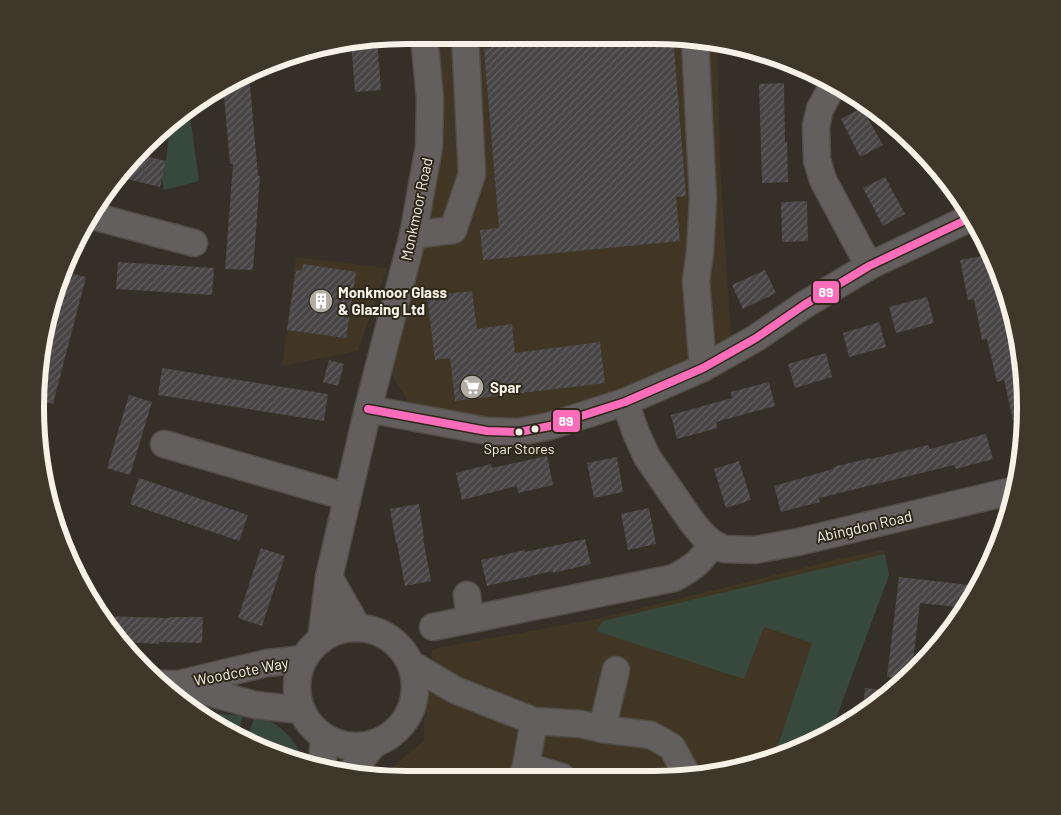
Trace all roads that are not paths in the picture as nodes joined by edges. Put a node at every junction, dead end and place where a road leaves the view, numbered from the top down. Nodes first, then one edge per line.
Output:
1 (425, 44) edge
2 (465, 44) edge
3 (695, 47) edge
4 (830, 90) edge
5 (97, 217) edge
6 (965, 219) edge
7 (413, 235) junction
8 (194, 243) dead end
9 (869, 266) junction
10 (703, 368) junction
11 (625, 402) junction
12 (368, 409) junction
13 (164, 444) dead end
14 (1007, 492) edge
15 (347, 497) junction
16 (712, 544) junction
17 (328, 577) junction
18 (433, 627) dead end
19 (358, 628) junction
20 (321, 640) junction
21 (304, 659) junction
22 (411, 664) junction
23 (616, 670) dead end
24 (171, 684) edge
25 (172, 685) edge
26 (455, 690) junction
27 (412, 708) junction
28 (301, 710) junction
29 (534, 721) junction
30 (602, 729) junction
31 (324, 737) junction
32 (374, 744) junction
33 (322, 761) edge
34 (355, 767) edge
35 (684, 769) edge
36 (524, 771) edge

1 - 7 street, Monkmoor Road
2 - 7 street
3 - 10 street
4 - 9 street
5 - 8 street
6 - 9 street
7 - 12 street, Monkmoor Road
9 - 10 street
10 - 11 street
11 - 12 street
11 - 16 street
12 - 15 street, Monkmoor Road
13 - 15 street
14 - 16 street, Abingdon Road
15 - 17 street, Monkmoor Road
16 - 18 street
17 - 19 street
17 - 20 street, Monkmoor Road
19 - 20 street
19 - 22 street
20 - 21 street
21 - 24 street, Woodcote Way
21 - 28 street
22 - 26 street
22 - 27 street
23 - 30 street
25 - 28 street, Woodcote Way
26 - 27 street
26 - 29 street
27 - 32 street
28 - 31 street
29 - 30 street
29 - 36 street
30 - 35 street
31 - 32 street
31 - 33 street
32 - 34 street

